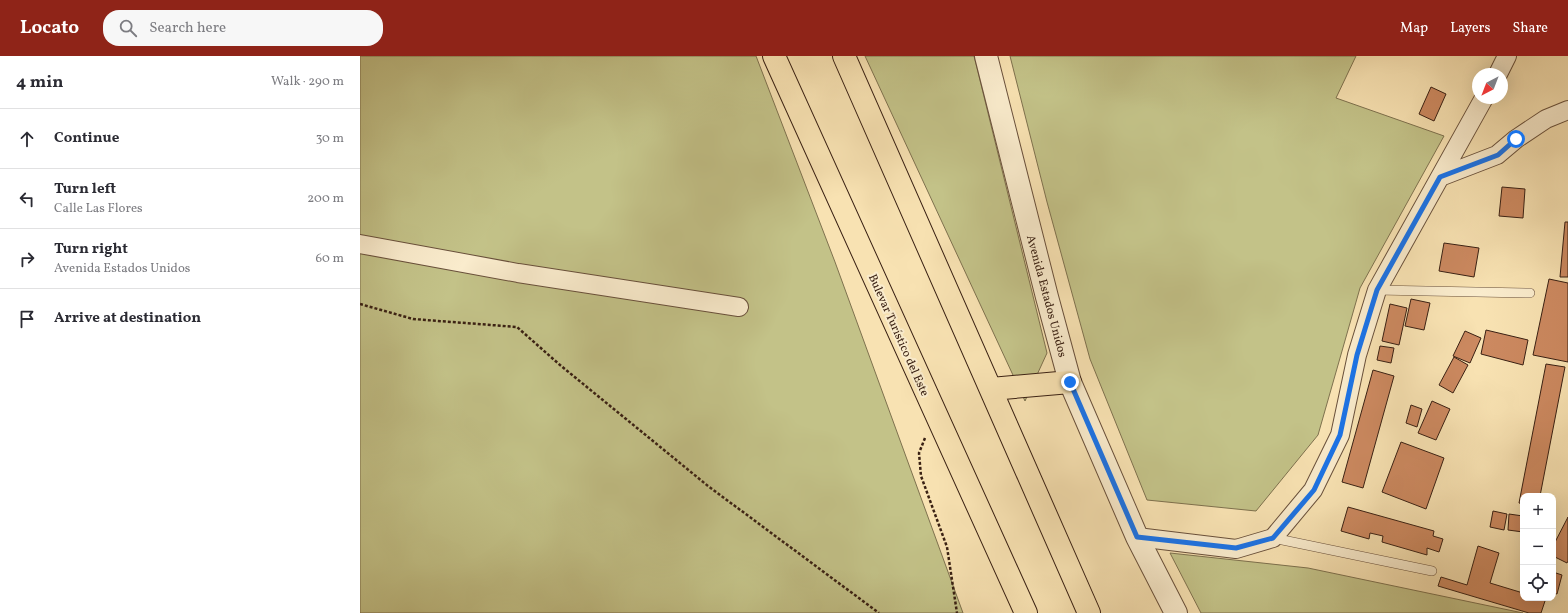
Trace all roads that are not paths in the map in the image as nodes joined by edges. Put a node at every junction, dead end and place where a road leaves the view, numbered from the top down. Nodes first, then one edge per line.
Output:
1 (774, 56) edge
2 (844, 56) edge
3 (986, 56) edge
4 (1507, 56) edge
5 (1501, 68) edge
6 (1481, 104) edge
7 (1568, 110) edge
8 (1440, 177) junction
9 (360, 244) edge
10 (1377, 290) junction
11 (1530, 293) dead end
12 (739, 306) dead end
13 (1070, 382) junction
14 (991, 389) junction
15 (1137, 537) junction
16 (1273, 538) junction
17 (1432, 571) dead end
18 (1026, 613) edge
19 (1089, 613) edge
20 (1176, 613) edge

1 - 18 highway, Bulevar Turístico del Este
2 - 14 highway
3 - 13 street, Avenida Estados Unidos
4 - 5 street
6 - 8 street
7 - 8 street
8 - 10 street
9 - 12 street
10 - 11 lane
10 - 16 street
13 - 14 highway
13 - 15 street, Avenida Estados Unidos
14 - 19 highway
15 - 16 street
15 - 20 street, Avenida Estados Unidos
16 - 17 lane

